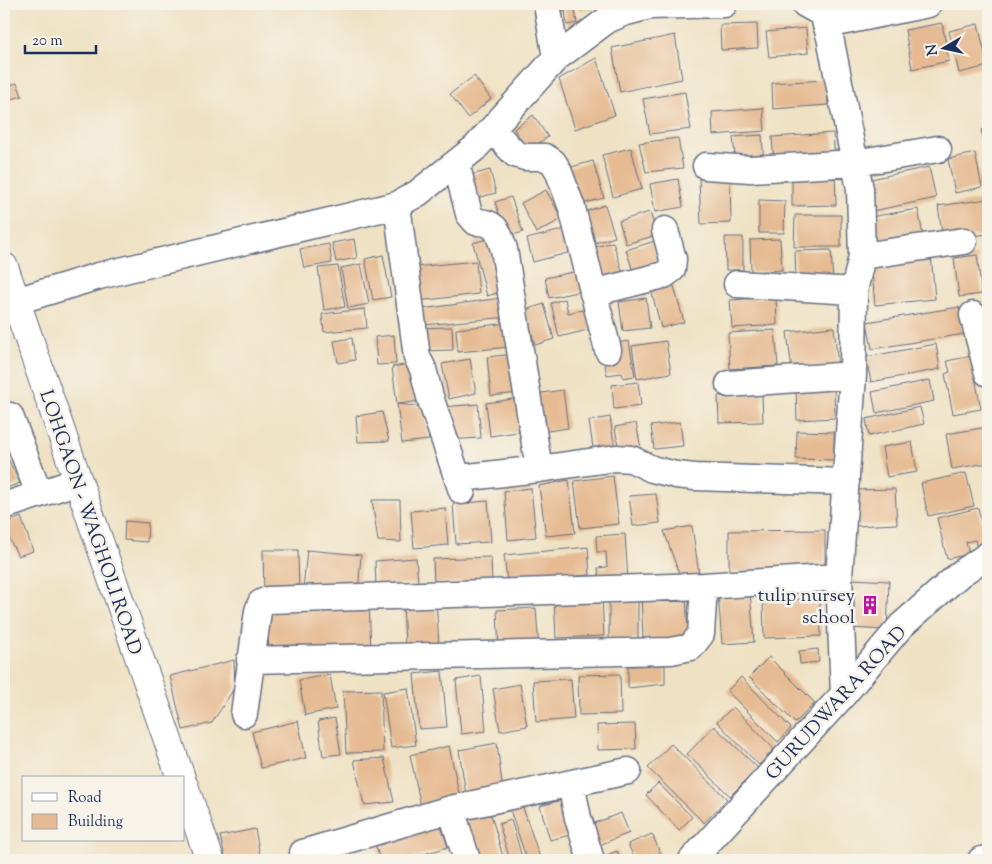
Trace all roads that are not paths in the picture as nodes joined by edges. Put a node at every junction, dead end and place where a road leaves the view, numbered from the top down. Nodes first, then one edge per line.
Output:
1 (547, 4) edge
2 (724, 4) edge
3 (805, 4) edge
4 (928, 4) edge
5 (650, 5) edge
6 (826, 25) junction
7 (556, 58) junction
8 (492, 129) junction
9 (938, 149) dead end
10 (456, 163) junction
11 (855, 163) junction
12 (706, 166) dead end
13 (397, 204) junction
14 (665, 230) dead end
15 (964, 241) dead end
16 (862, 256) junction
17 (4, 267) edge
18 (737, 284) dead end
19 (854, 291) junction
20 (593, 293) junction
21 (10, 304) edge
22 (973, 315) dead end
23 (608, 350) dead end
24 (988, 372) edge
25 (853, 376) junction
26 (729, 384) dead end
27 (4, 418) edge
28 (538, 469) junction
29 (78, 481) junction
30 (846, 482) junction
31 (39, 494) junction
32 (4, 506) edge
33 (988, 555) edge
34 (839, 577) junction
35 (704, 586) junction
36 (250, 660) junction
37 (844, 694) junction
38 (244, 714) dead end
39 (628, 772) dead end
40 (180, 776) edge
41 (571, 784) junction
42 (185, 789) edge
43 (451, 809) junction
44 (302, 853) dead end
45 (988, 859) edge
46 (210, 860) edge
47 (467, 860) edge
48 (591, 860) edge
49 (692, 860) edge
50 (981, 860) edge

1 - 7 street
2 - 5 street
3 - 6 street
4 - 6 street
5 - 7 street
6 - 11 street
7 - 8 street
8 - 10 street
8 - 20 street
9 - 11 street
10 - 13 street
10 - 28 street
11 - 12 street
11 - 16 street
13 - 21 street
13 - 28 street
14 - 20 street
15 - 16 street
16 - 19 street
17 - 21 main road, LOHGAON - WAGHOLI ROAD
18 - 19 street
19 - 25 street
20 - 23 street
21 - 29 main road, LOHGAON - WAGHOLI ROAD
22 - 24 street
25 - 26 street
25 - 30 street
27 - 31 street
28 - 30 street
29 - 31 street
29 - 40 main road, LOHGAON - WAGHOLI ROAD
30 - 34 street
31 - 32 street
33 - 37 street, GURUDWARA ROAD
34 - 35 street
34 - 37 street
35 - 36 street
35 - 36 street
36 - 38 street
37 - 49 street, GURUDWARA ROAD
39 - 41 street
41 - 43 street
41 - 48 street
42 - 46 main road
43 - 44 street
43 - 47 street
45 - 50 street

